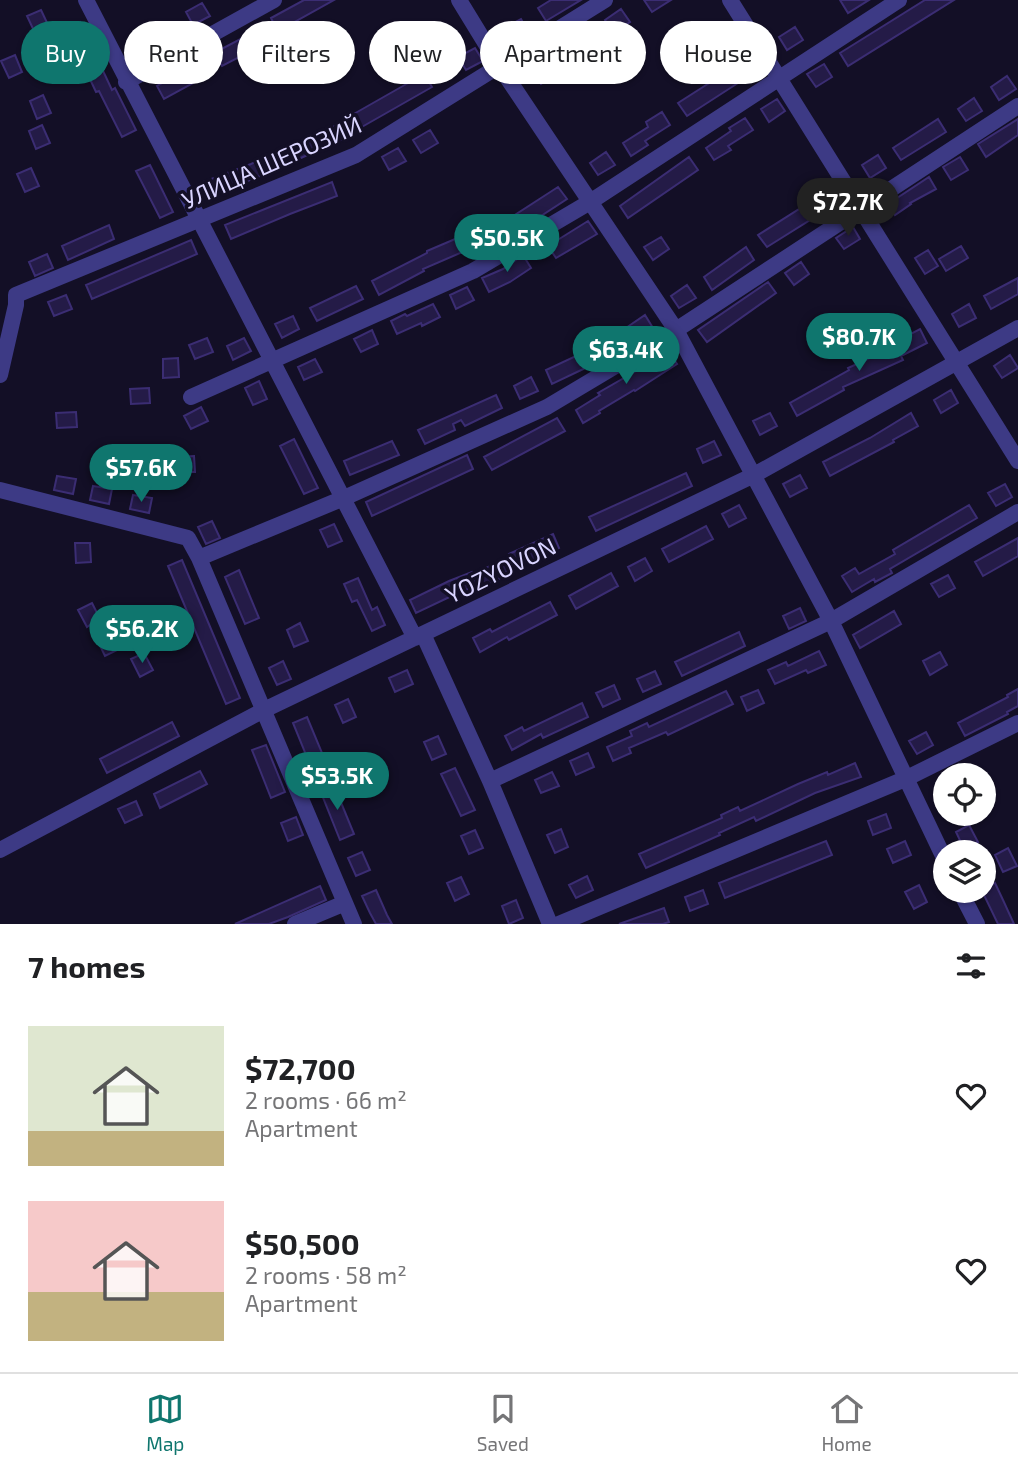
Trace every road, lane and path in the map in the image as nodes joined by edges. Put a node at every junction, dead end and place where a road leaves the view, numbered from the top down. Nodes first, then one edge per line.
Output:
1 (86, 0) edge
2 (274, 0) edge
3 (459, 0) edge
4 (605, 0) edge
5 (730, 0) edge
6 (899, 0) edge
7 (572, 21) edge
8 (223, 28) edge
9 (480, 34) edge
10 (124, 76) edge
11 (780, 78) junction
12 (480, 79) edge
13 (128, 84) edge
14 (511, 84) edge
15 (1018, 106) edge
16 (590, 201) junction
17 (861, 208) junction
18 (198, 220) junction
19 (1018, 328) edge
20 (676, 330) junction
21 (272, 362) junction
22 (957, 362) junction
23 (0, 372) edge
24 (191, 397) dead end
25 (1018, 461) edge
26 (754, 475) junction
27 (0, 490) edge
28 (344, 498) junction
29 (1018, 512) edge
30 (200, 558) junction
31 (831, 621) junction
32 (419, 636) junction
33 (264, 710) junction
34 (1018, 723) edge
35 (905, 779) junction
36 (490, 780) junction
37 (935, 840) edge
38 (0, 850) edge
39 (345, 903) junction
40 (966, 903) edge
41 (295, 924) edge
42 (354, 924) edge
43 (550, 924) edge
44 (559, 924) edge
45 (976, 924) edge

1 - 10 street
2 - 8 street
3 - 9 street
4 - 7 street, УЛИЦА ШЕРОЗИЙ
5 - 11 street
6 - 11 street
11 - 16 street
11 - 17 street
12 - 18 street, УЛИЦА ШЕРОЗИЙ
13 - 18 street
14 - 16 street
15 - 17 street
16 - 20 street
16 - 21 street
17 - 20 street
17 - 22 street
18 - 21 street
18 - 23 street, УЛИЦА ШЕРОЗИЙ
19 - 22 street, YOZYOVON
20 - 26 street
20 - 28 street
21 - 24 street
21 - 28 street
22 - 25 street
22 - 26 street, YOZYOVON
26 - 31 street
26 - 32 street, YOZYOVON
27 - 30 street
28 - 30 street
28 - 32 street
29 - 31 street
30 - 33 street
31 - 35 street
31 - 36 street
32 - 33 street, YOZYOVON
32 - 36 street
33 - 38 street, YOZYOVON
33 - 39 street
34 - 35 street
35 - 37 street
35 - 44 street
36 - 43 street
39 - 41 street
39 - 42 street
40 - 45 street

